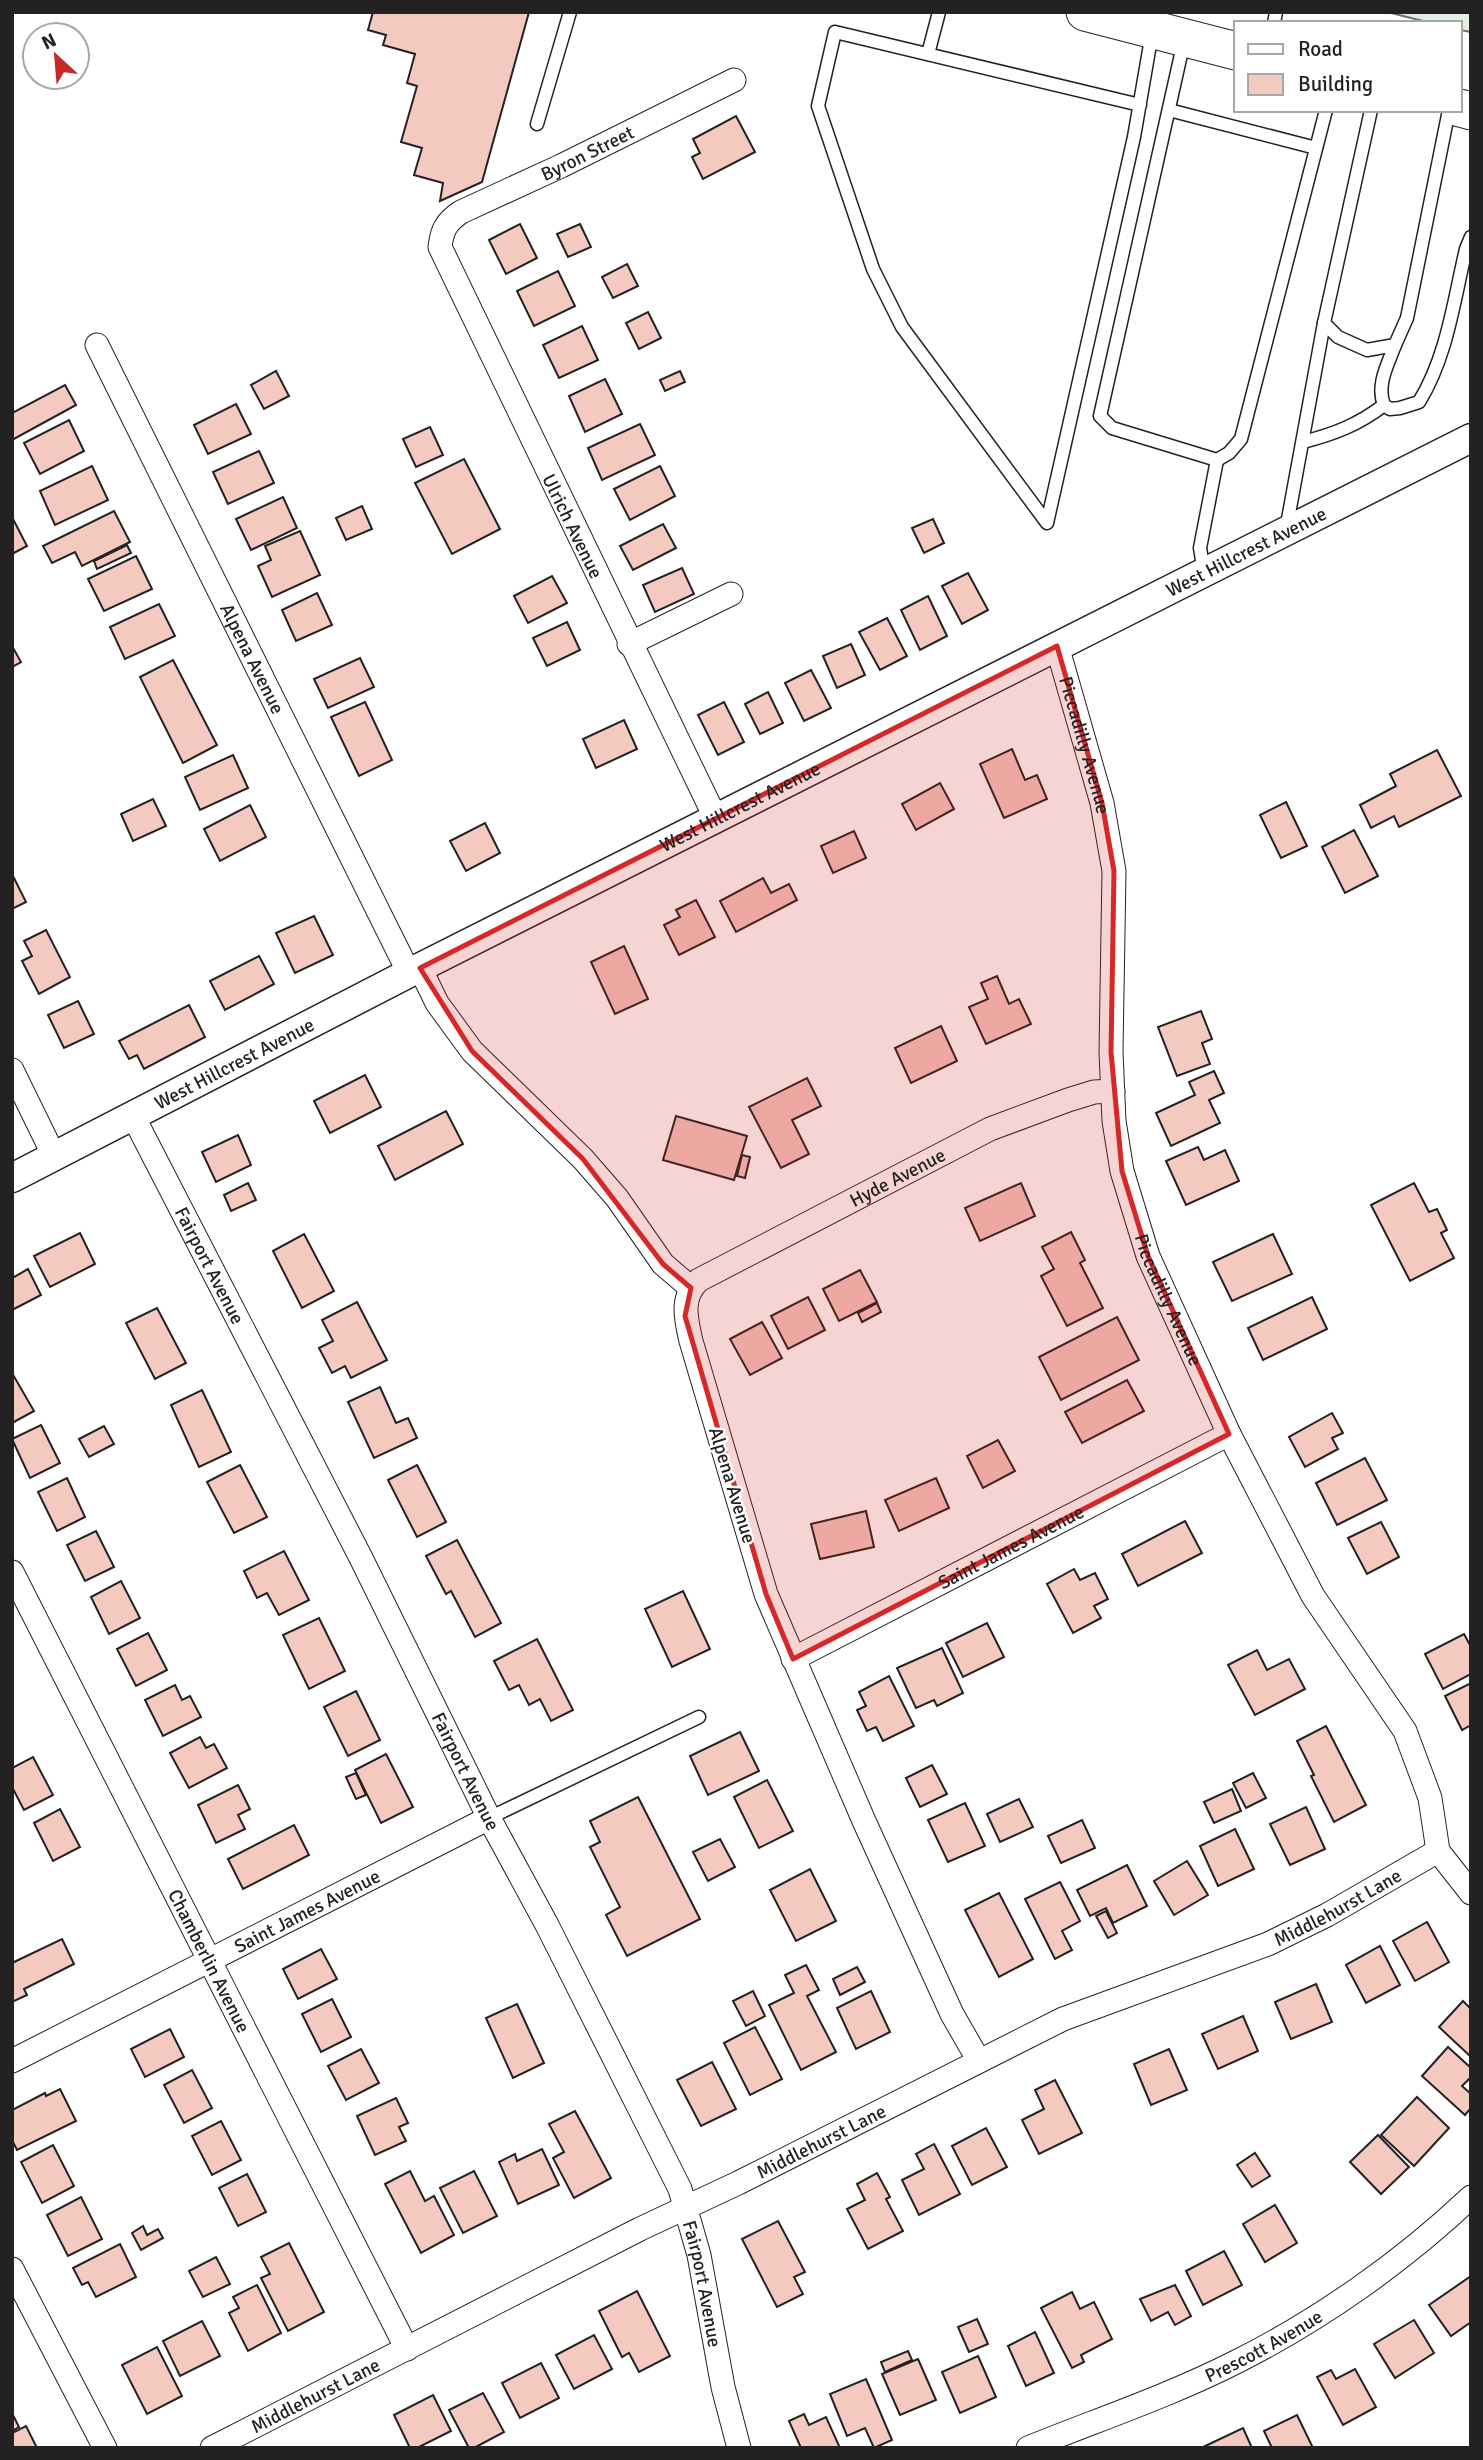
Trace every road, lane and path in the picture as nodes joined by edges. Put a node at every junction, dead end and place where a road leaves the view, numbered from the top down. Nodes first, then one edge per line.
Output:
1 (570, 12) edge
2 (939, 12) edge
3 (1085, 12) edge
4 (1169, 34) junction
5 (1234, 50) edge
6 (929, 54) junction
7 (734, 80) dead end
8 (1140, 105) junction
9 (1169, 110) junction
10 (1326, 112) edge
11 (1371, 112) edge
12 (1449, 112) edge
13 (537, 124) dead end
14 (1317, 148) junction
15 (442, 229) joint
16 (1471, 237) edge
17 (1324, 323) junction
18 (97, 345) dead end
19 (1395, 345) junction
20 (1384, 405) junction
21 (1471, 438) edge
22 (1303, 442) junction
23 (1217, 460) junction
24 (1286, 530) junction
25 (1204, 572) junction
26 (731, 594) dead end
27 (629, 643) junction
28 (1057, 646) junction
29 (716, 819) junction
30 (414, 970) junction
31 (12, 1070) edge
32 (1113, 1091) junction
33 (133, 1116) junction
34 (54, 1156) junction
35 (12, 1178) edge
36 (691, 1288) junction
37 (1229, 1434) junction
38 (12, 1572) edge
39 (793, 1659) junction
40 (699, 1717) dead end
41 (489, 1818) junction
42 (1438, 1851) junction
43 (1471, 1893) edge
44 (209, 1962) junction
45 (12, 2061) edge
46 (979, 2061) junction
47 (1471, 2197) edge
48 (685, 2208) junction
49 (12, 2269) edge
50 (407, 2349) junction
51 (105, 2448) edge
52 (212, 2448) edge
53 (739, 2448) edge
54 (1028, 2448) edge

1 - 13 lane
2 - 6 lane
3 - 4 main road
4 - 5 main road
4 - 8 lane
4 - 9 lane
6 - 8 lane
6 - 8 lane
7 - 15 street, Byron Street
9 - 14 lane
9 - 23 lane
10 - 14 lane
11 - 17 lane
12 - 19 lane
14 - 23 lane
15 - 27 street, Ulrich Avenue
16 - 20 lane
17 - 19 lane
17 - 22 lane
18 - 30 street, Alpena Avenue
19 - 20 lane
20 - 22 lane
21 - 24 street, West Hillcrest Avenue
22 - 24 lane
23 - 25 lane
24 - 25 street, West Hillcrest Avenue
25 - 28 street, West Hillcrest Avenue
26 - 27 street
27 - 29 street, Ulrich Avenue
28 - 29 street, West Hillcrest Avenue
28 - 32 street, Piccadilly Avenue
29 - 30 street, West Hillcrest Avenue
30 - 33 street, West Hillcrest Avenue
30 - 36 street, Alpena Avenue
31 - 34 street
32 - 36 street, Hyde Avenue
32 - 37 street, Piccadilly Avenue
33 - 34 street, West Hillcrest Avenue
33 - 41 street, Fairport Avenue
34 - 35 street, West Hillcrest Avenue
36 - 39 street, Alpena Avenue
37 - 39 street, Saint James Avenue
37 - 42 street, Piccadilly Avenue
38 - 44 street, Chamberlin Avenue
39 - 46 street, Alpena Avenue
40 - 41 lane
41 - 44 street, Saint James Avenue
41 - 48 street, Fairport Avenue
42 - 43 street, Piccadilly Avenue
42 - 46 street, Middlehurst Lane
44 - 45 street, Saint James Avenue
44 - 50 street, Chamberlin Avenue
46 - 48 street, Middlehurst Lane
47 - 54 street, Prescott Avenue
48 - 50 street, Middlehurst Lane
48 - 53 street, Fairport Avenue
49 - 51 street
50 - 52 street, Middlehurst Lane

